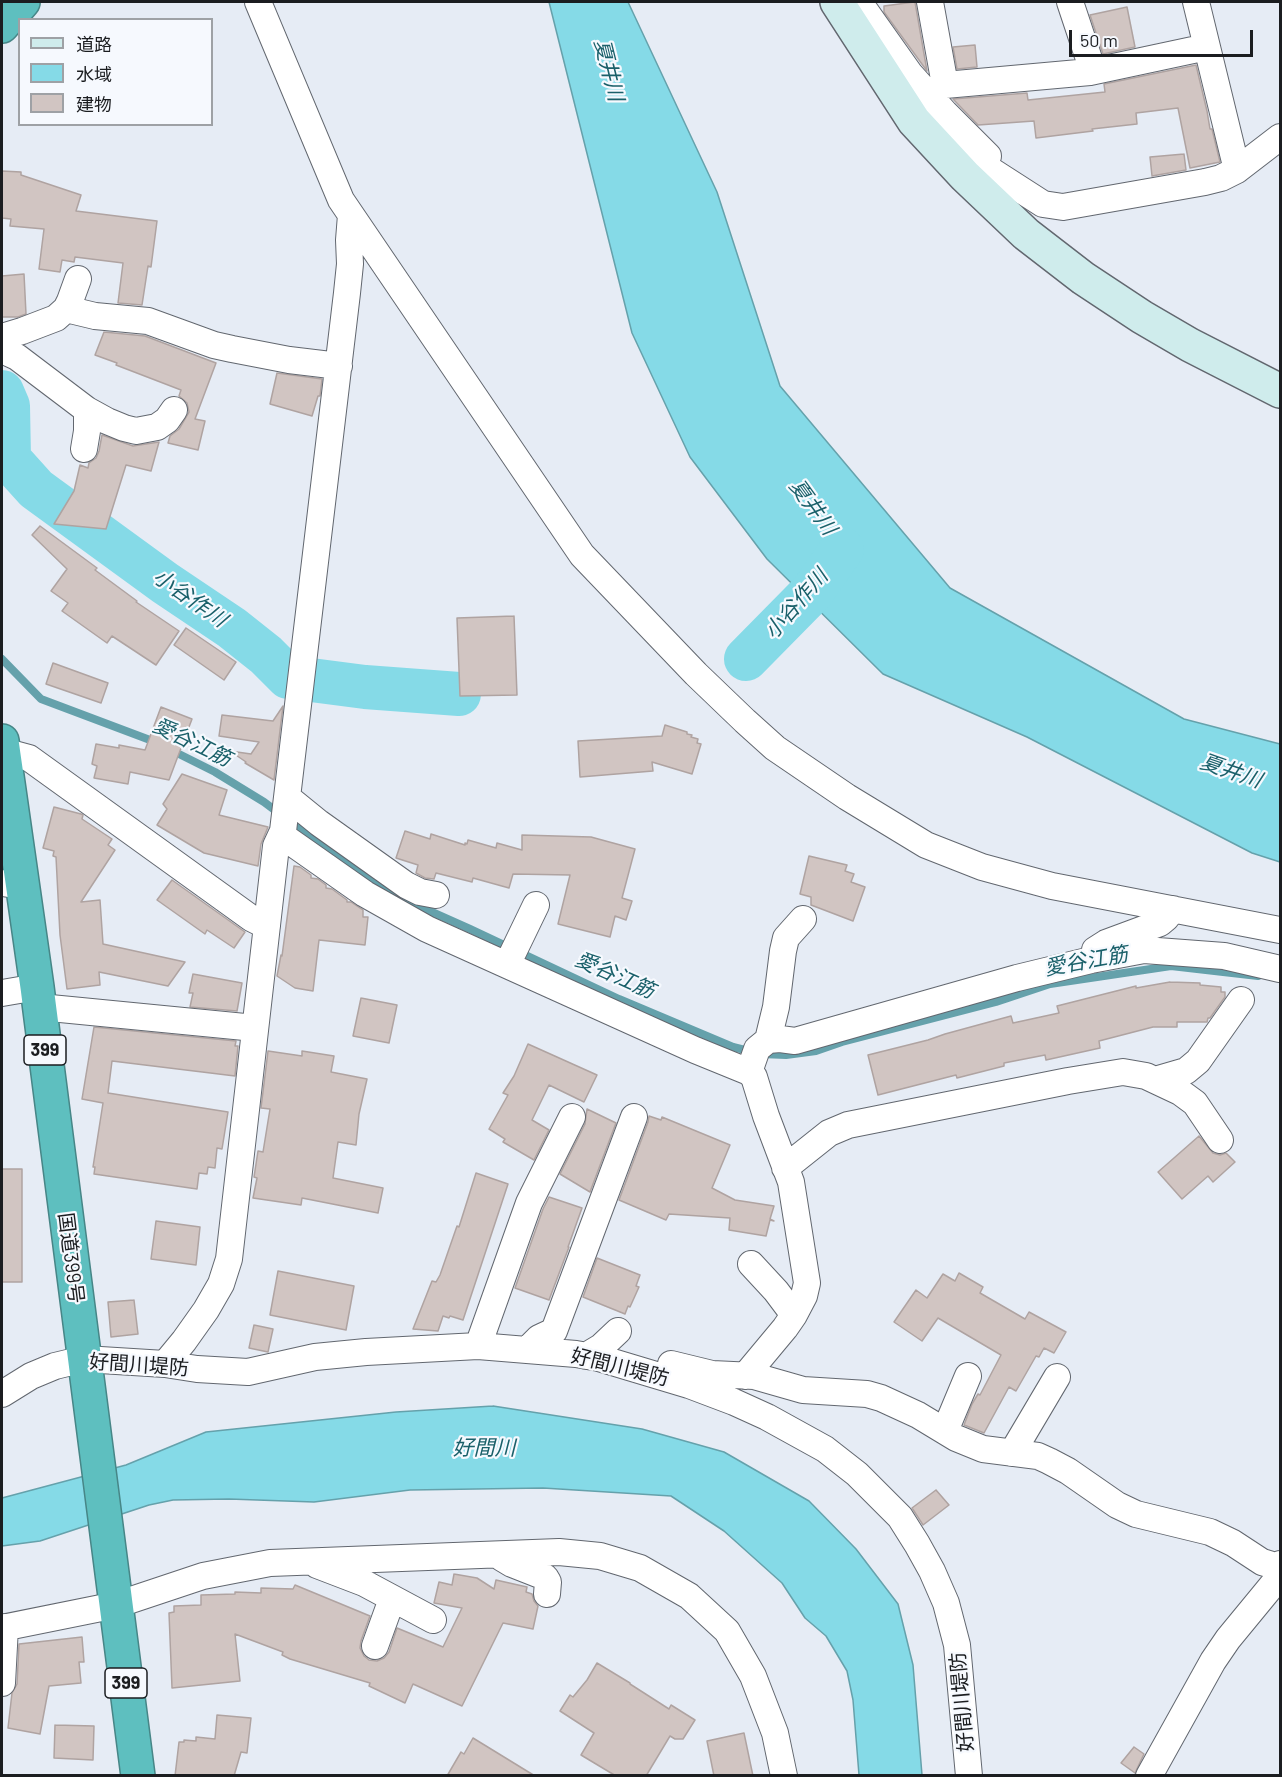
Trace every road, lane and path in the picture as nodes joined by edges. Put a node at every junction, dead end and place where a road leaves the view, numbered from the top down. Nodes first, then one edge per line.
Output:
1 (23, 2) edge
2 (258, 2) edge
3 (837, 2) edge
4 (859, 2) edge
5 (930, 2) edge
6 (1070, 2) edge
7 (1196, 2) edge
8 (2, 26) edge
9 (1207, 47) junction
10 (1092, 71) junction
11 (914, 121) junction
12 (1281, 137) edge
13 (1237, 170) junction
14 (1013, 186) junction
15 (351, 215) junction
16 (78, 279) dead end
17 (66, 309) junction
18 (2, 337) edge
19 (2, 350) edge
20 (339, 366) junction
21 (1281, 391) edge
22 (87, 410) junction
23 (174, 410) dead end
24 (84, 449) dead end
25 (2, 746) edge
26 (287, 797) junction
27 (282, 833) junction
28 (12, 885) edge
29 (436, 896) dead end
30 (536, 905) dead end
31 (1173, 909) junction
32 (802, 919) dead end
33 (267, 926) junction
34 (1281, 930) edge
35 (1078, 963) junction
36 (507, 965) junction
37 (1281, 969) edge
38 (2, 993) edge
39 (38, 997) junction
40 (1241, 1000) dead end
41 (255, 1028) junction
42 (768, 1041) junction
43 (749, 1072) junction
44 (1155, 1080) junction
45 (572, 1117) dead end
46 (634, 1117) dead end
47 (1220, 1140) dead end
48 (785, 1168) junction
49 (751, 1264) dead end
50 (794, 1315) junction
51 (618, 1331) dead end
52 (478, 1346) junction
53 (528, 1349) junction
54 (586, 1356) junction
55 (84, 1359) junction
56 (165, 1364) junction
57 (627, 1366) junction
58 (745, 1376) junction
59 (968, 1376) dead end
60 (1057, 1377) dead end
61 (2, 1394) edge
62 (945, 1431) junction
63 (1012, 1453) junction
64 (497, 1555) junction
65 (308, 1561) junction
66 (1279, 1572) edge
67 (547, 1594) dead end
68 (114, 1598) junction
69 (392, 1599) junction
70 (433, 1620) dead end
71 (3, 1627) edge
72 (375, 1646) dead end
73 (2, 1683) edge
74 (138, 1776) edge
75 (783, 1776) edge
76 (969, 1776) edge
77 (1149, 1776) edge

1 - 8 highway
2 - 15 street
3 - 11 street
4 - 14 street
5 - 10 street
6 - 10 street
7 - 9 street
9 - 10 street
9 - 13 street
11 - 14 street
11 - 21 street
12 - 13 street
13 - 14 street
15 - 20 street
15 - 31 street
16 - 17 street
17 - 18 street
17 - 20 street
19 - 22 street
20 - 26 street
22 - 23 street
22 - 24 street
25 - 28 highway, 国道399号 / 399
25 - 33 street
26 - 27 street
26 - 29 street
27 - 33 street
27 - 36 street
28 - 39 highway, 国道399号 / 399
30 - 36 street
31 - 34 street
31 - 35 street
32 - 42 street
33 - 41 street
35 - 37 street
35 - 42 street
36 - 43 street
38 - 39 street
39 - 41 street
39 - 55 highway, 国道399号 / 399
40 - 44 street
41 - 56 street
42 - 43 street
43 - 48 street
44 - 47 street
44 - 48 street
45 - 52 street
46 - 53 street
48 - 50 street
49 - 50 street
50 - 58 street
51 - 54 street
52 - 53 street, 好間川堤防
52 - 56 street, 好間川堤防
53 - 54 street, 好間川堤防
54 - 57 street, 好間川堤防
55 - 56 street, 好間川堤防
55 - 61 street, 好間川堤防
55 - 68 highway, 国道399号 / 399
57 - 58 street
57 - 76 street, 好間川堤防
58 - 62 street
59 - 62 street
60 - 63 street
62 - 63 street
63 - 66 street
64 - 65 street
64 - 67 street
64 - 75 street
65 - 68 street
65 - 69 street
66 - 77 street
68 - 71 street
68 - 74 highway, 国道399号 / 399
69 - 70 street
69 - 72 street
71 - 73 street

